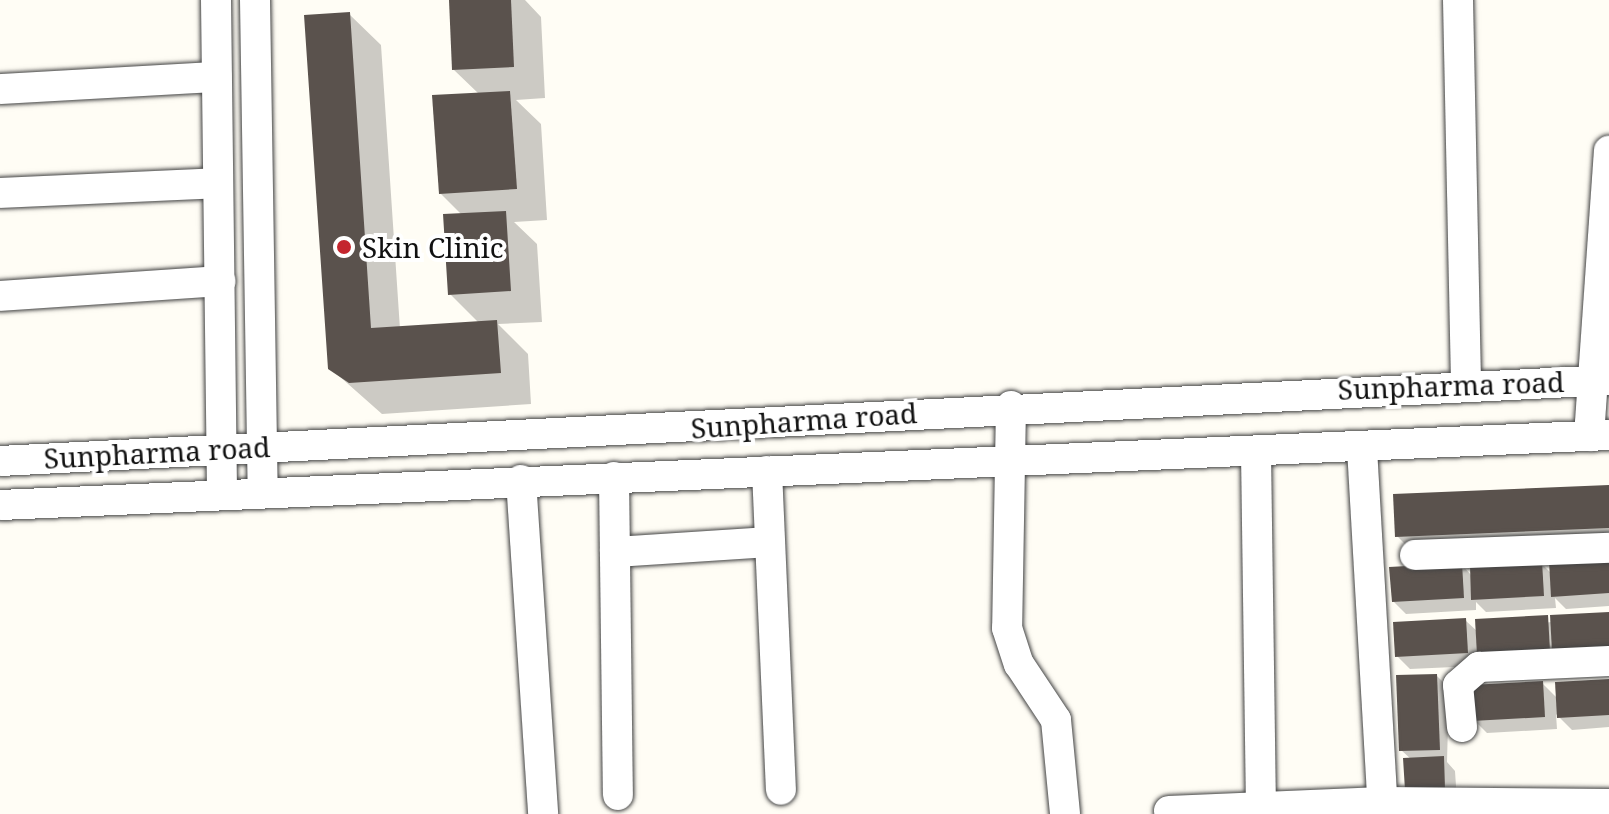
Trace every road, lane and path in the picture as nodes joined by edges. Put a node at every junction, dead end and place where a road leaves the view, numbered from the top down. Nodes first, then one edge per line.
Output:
1 (216, 0) edge
2 (255, 0) edge
3 (1458, 0) edge
4 (217, 77) junction
5 (0, 89) edge
6 (1609, 151) edge
7 (1608, 164) edge
8 (218, 183) junction
9 (0, 193) edge
10 (220, 281) junction
11 (0, 296) edge
12 (1601, 380) edge
13 (1466, 382) junction
14 (1011, 406) junction
15 (1599, 435) edge
16 (260, 445) junction
17 (220, 447) junction
18 (1362, 448) junction
19 (1256, 452) junction
20 (1009, 460) junction
21 (0, 461) edge
22 (767, 471) junction
23 (614, 477) junction
24 (521, 480) junction
25 (263, 493) junction
26 (222, 494) junction
27 (0, 505) edge
28 (770, 542) junction
29 (1609, 548) edge
30 (615, 552) junction
31 (1415, 555) dead end
32 (1609, 661) edge
33 (1462, 727) dead end
34 (781, 790) dead end
35 (618, 795) dead end
36 (1609, 804) edge
37 (1382, 808) edge
38 (1475, 809) edge
39 (1539, 809) edge
40 (1249, 810) edge
41 (1318, 810) edge
42 (1169, 811) dead end
43 (543, 814) edge
44 (1065, 814) edge

1 - 4 street
2 - 16 street
3 - 13 street
4 - 5 street
4 - 8 street
6 - 7 street
7 - 12 street
8 - 9 street
8 - 10 street
10 - 11 street
10 - 17 street
12 - 13 street, Sunpharma road
12 - 15 street
13 - 14 street, Sunpharma road
14 - 16 street, Sunpharma road
14 - 20 street
15 - 18 street, Sunpharma road
16 - 17 street, Sunpharma road
16 - 25 street
17 - 21 street, Sunpharma road
17 - 26 street
18 - 19 street, Sunpharma road
18 - 37 street
19 - 20 street, Sunpharma road
19 - 40 street
20 - 22 street, Sunpharma road
20 - 44 street
22 - 23 street, Sunpharma road
22 - 28 street
23 - 24 street, Sunpharma road
23 - 30 street
24 - 25 street, Sunpharma road
24 - 43 street
25 - 26 street, Sunpharma road
26 - 27 street, Sunpharma road
28 - 30 street
28 - 34 street
29 - 31 street
30 - 35 street
32 - 33 street
36 - 39 street
37 - 38 street
37 - 41 street
38 - 39 street
40 - 41 street
40 - 42 street

